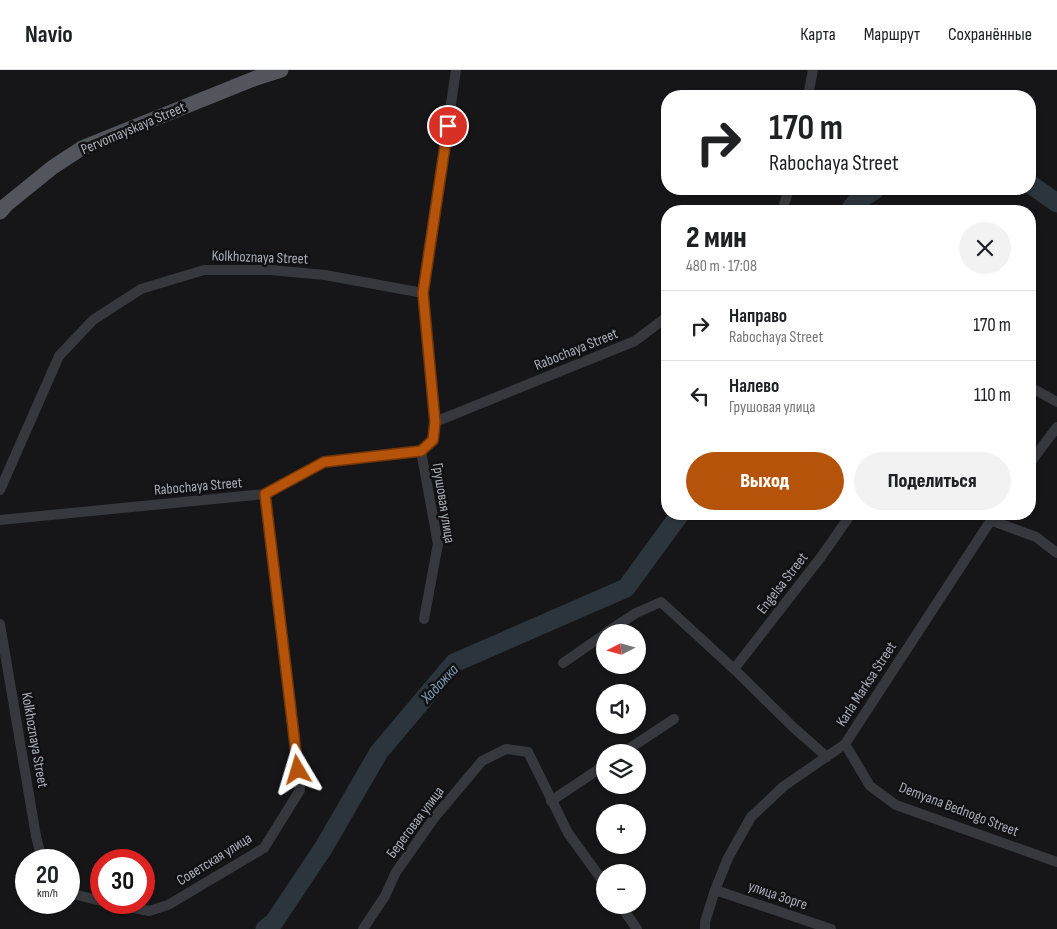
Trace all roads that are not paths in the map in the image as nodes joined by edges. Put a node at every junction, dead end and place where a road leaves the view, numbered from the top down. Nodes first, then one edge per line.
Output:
1 (281, 70) edge
2 (456, 70) edge
3 (813, 70) edge
4 (809, 90) edge
5 (0, 212) edge
6 (423, 293) junction
7 (661, 321) edge
8 (1036, 390) edge
9 (1057, 402) edge
10 (435, 422) junction
11 (1057, 427) edge
12 (421, 451) junction
13 (1036, 455) edge
14 (0, 490) edge
15 (265, 494) junction
16 (0, 520) edge
17 (847, 520) edge
18 (990, 520) edge
19 (999, 520) edge
20 (1057, 553) edge
21 (424, 618) dead end
22 (0, 624) edge
23 (620, 624) edge
24 (596, 640) edge
25 (563, 663) dead end
26 (734, 668) junction
27 (674, 719) dead end
28 (636, 744) edge
29 (845, 744) junction
30 (827, 757) junction
31 (596, 771) edge
32 (551, 801) junction
33 (39, 849) edge
34 (1057, 862) edge
35 (596, 872) edge
36 (716, 890) junction
37 (155, 909) edge
38 (626, 914) edge
39 (364, 929) edge
40 (637, 929) edge
41 (705, 929) edge
42 (831, 929) edge

1 - 5 main road, Pervomayskaya Street
2 - 6 street, Грушовая улица
3 - 4 street
6 - 10 street, Грушовая улица
6 - 14 street, Kolkhoznaya Street
7 - 10 street, Rabochaya Street
8 - 9 street
10 - 12 street, Грушовая улица
11 - 13 street
12 - 15 street, Rabochaya Street
12 - 21 street, Грушовая улица
15 - 16 street, Rabochaya Street
15 - 37 street, Советская улица
17 - 26 street, Engelsa Street
18 - 29 street, Karla Marksa Street
19 - 20 street
22 - 33 street, Kolkhoznaya Street
23 - 26 street
24 - 25 street
26 - 30 street
27 - 28 street
29 - 30 street, Karla Marksa Street
29 - 34 street, Demyana Bednogo Street
30 - 36 street, Karla Marksa Street
31 - 32 street
32 - 35 street
32 - 39 street, Береговая улица
36 - 41 street, Karla Marksa Street
36 - 42 street, улица Зорге
38 - 40 street

